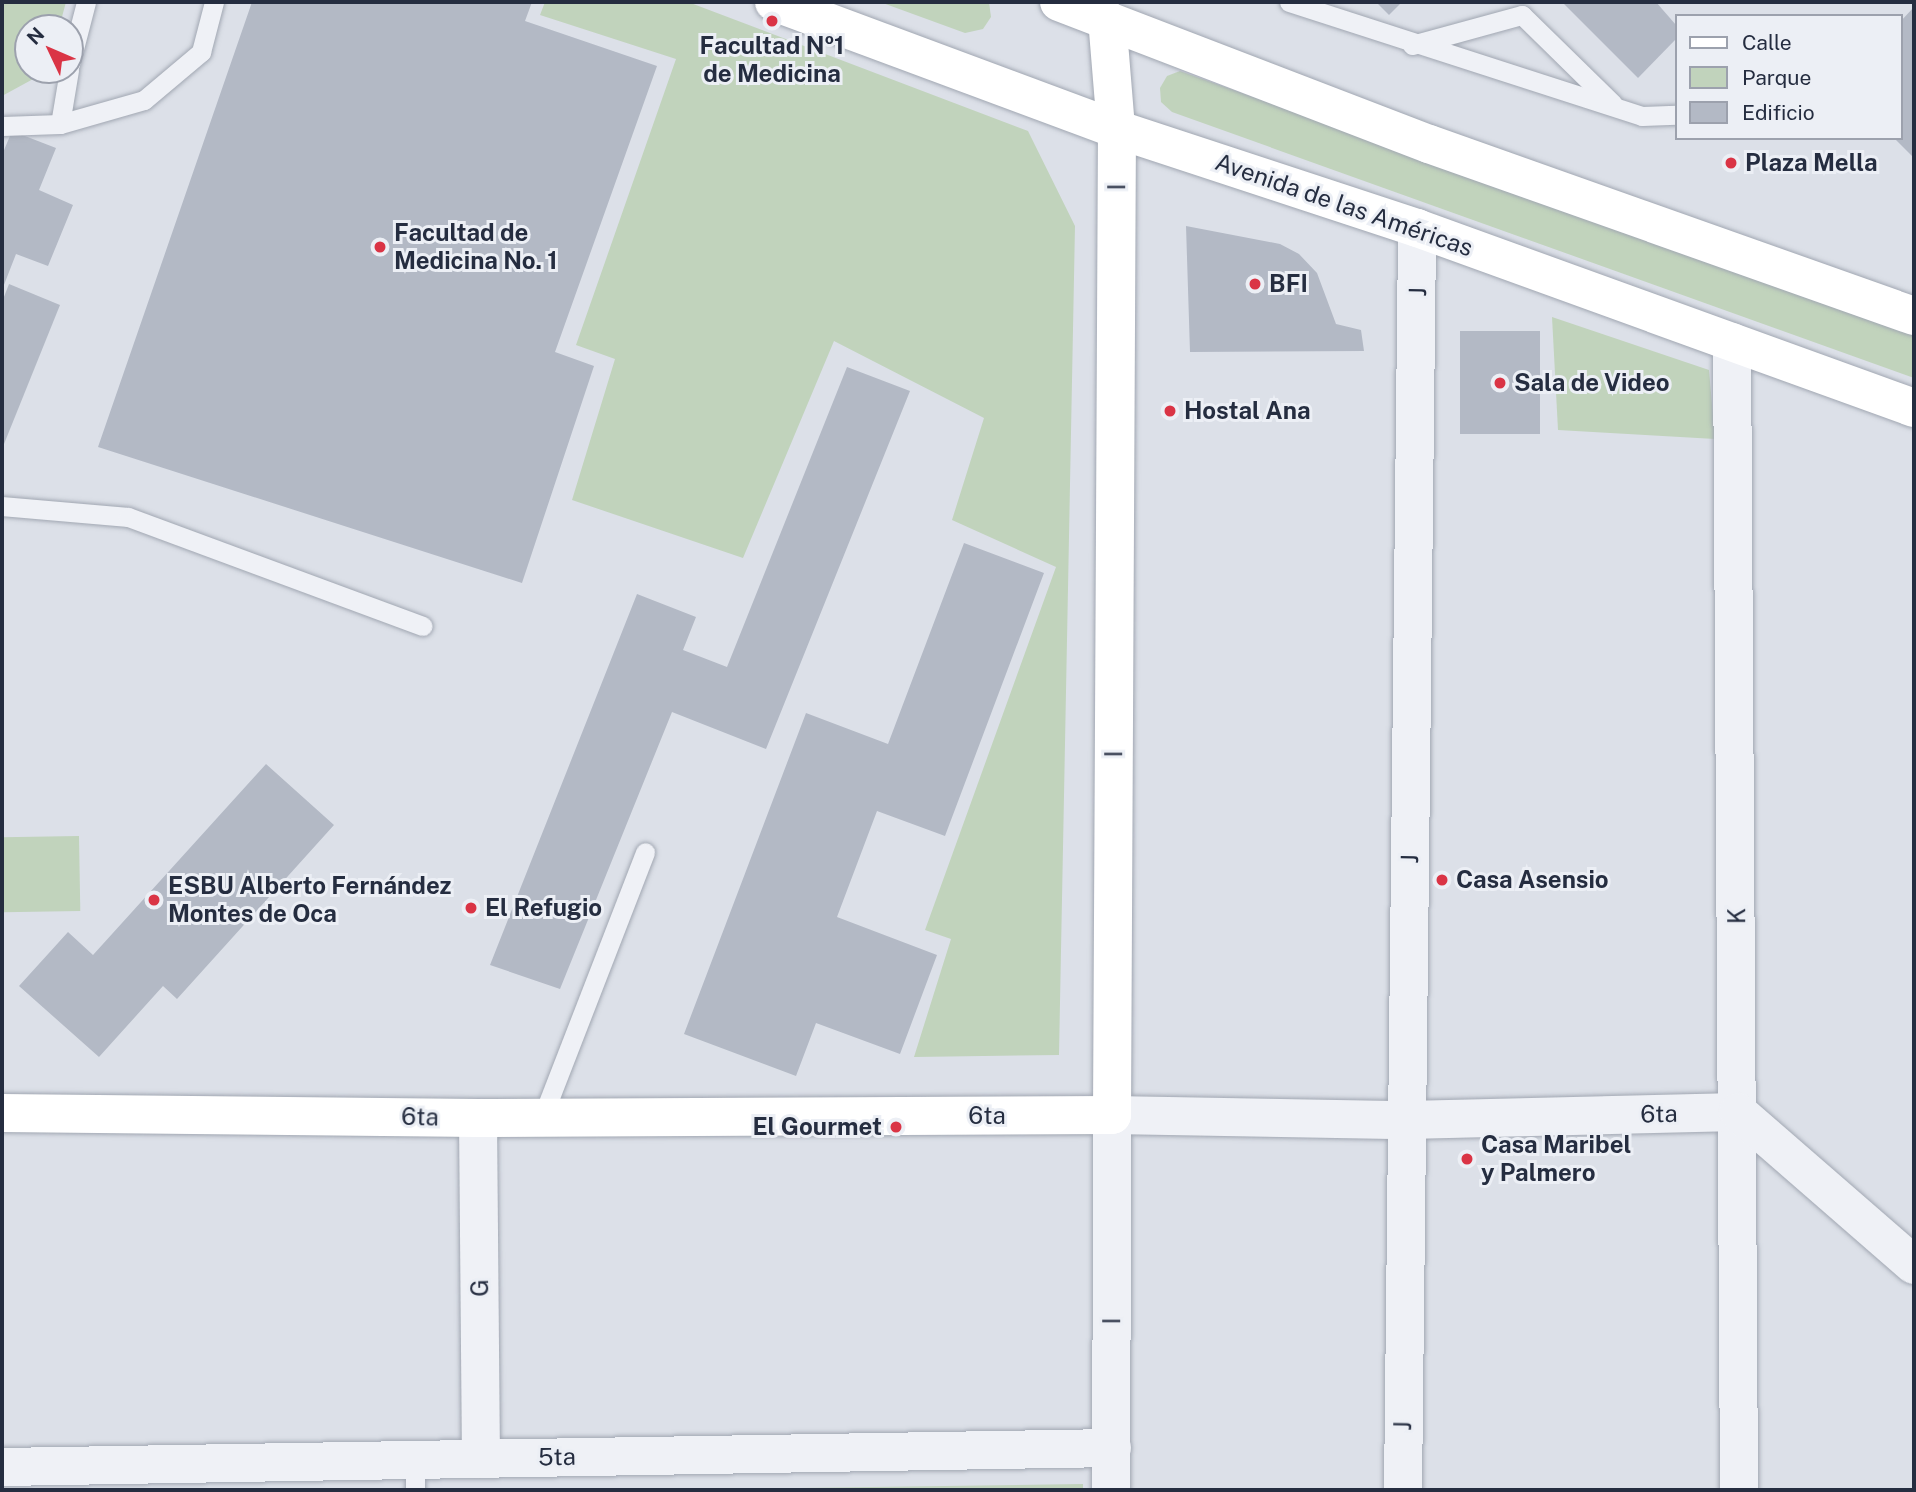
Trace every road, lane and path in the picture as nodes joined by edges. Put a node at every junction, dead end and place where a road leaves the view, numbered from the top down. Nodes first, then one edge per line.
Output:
1 (214, 2) edge
2 (774, 2) edge
3 (1059, 2) edge
4 (1289, 2) edge
5 (1108, 11) edge
6 (1412, 45) junction
7 (67, 84) edge
8 (1616, 108) junction
9 (1674, 115) edge
10 (60, 124) junction
11 (2, 126) edge
12 (1114, 128) junction
13 (1417, 228) junction
14 (1914, 316) edge
15 (1732, 342) junction
16 (1914, 408) edge
17 (2, 506) edge
18 (422, 626) dead end
19 (645, 852) dead end
20 (1738, 1112) junction
21 (2, 1113) edge
22 (1112, 1115) junction
23 (478, 1118) junction
24 (542, 1118) junction
25 (1406, 1120) junction
26 (1914, 1265) edge
27 (1112, 1448) junction
28 (481, 1458) junction
29 (2, 1467) edge
30 (415, 1475) edge
31 (1111, 1490) edge
32 (1403, 1490) edge
33 (1739, 1490) edge

1 - 10 lane
2 - 12 street, Avenida de las Américas
3 - 5 street
4 - 6 lane
5 - 12 street, I
5 - 14 street
6 - 8 lane
6 - 8 lane
7 - 10 lane
8 - 9 lane
10 - 11 lane
12 - 13 street, Avenida de las Américas
12 - 22 street, I
13 - 15 street, Avenida de las Américas
13 - 25 street, J
15 - 16 street, Avenida de las Américas
15 - 20 street, K
17 - 18 lane
19 - 24 lane
20 - 25 street, 6ta
20 - 26 street
20 - 33 street, K
21 - 23 street, 6ta
22 - 24 street, 6ta
22 - 25 street, 6ta
22 - 27 street, I
23 - 24 street, 6ta
23 - 28 street, G
25 - 32 street, J
27 - 28 street, 5ta
27 - 31 street, I
28 - 30 street, 5ta
29 - 30 street, 5ta

